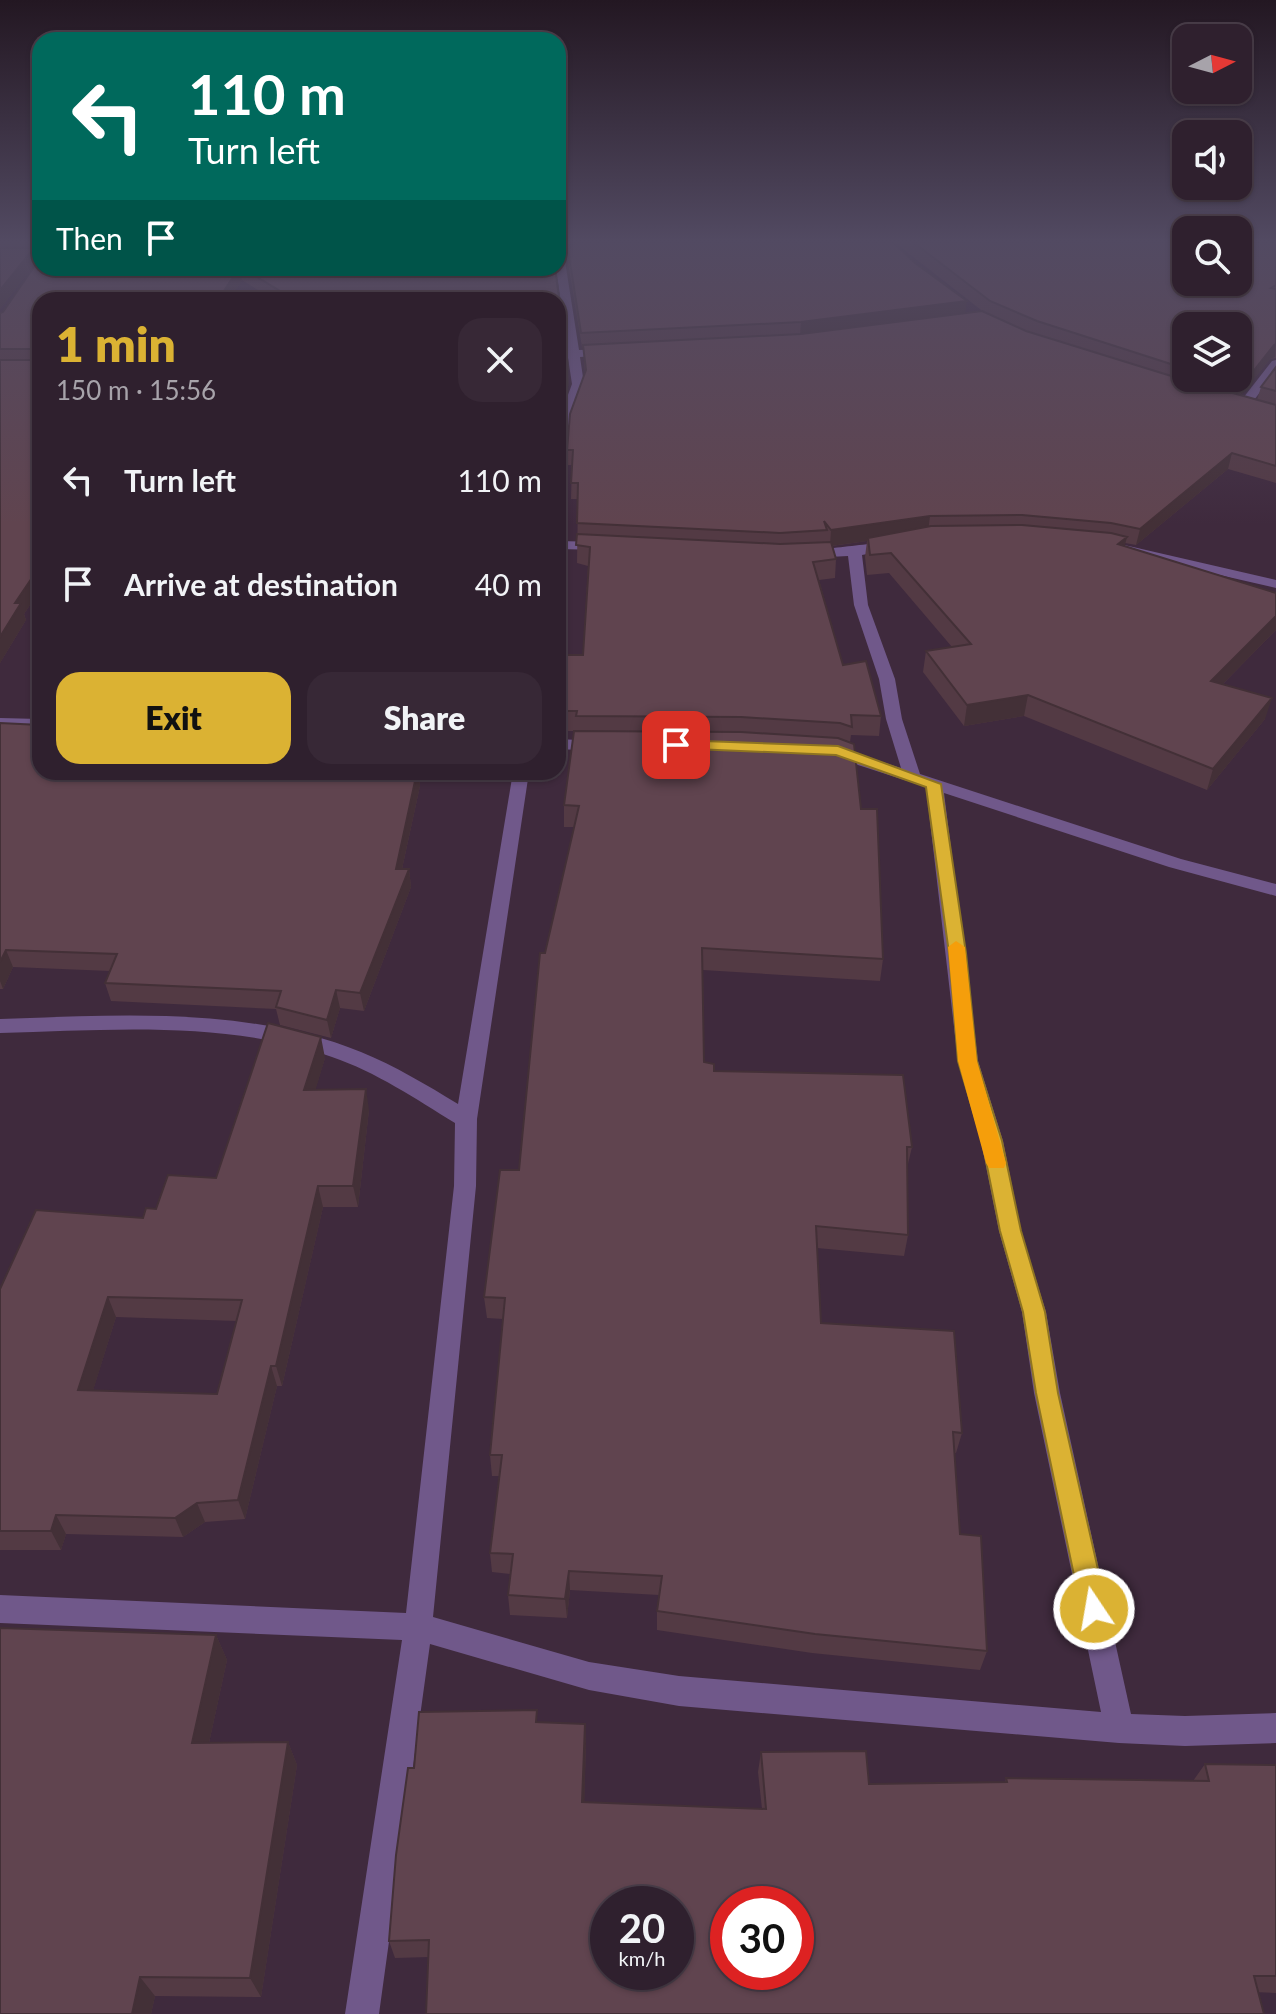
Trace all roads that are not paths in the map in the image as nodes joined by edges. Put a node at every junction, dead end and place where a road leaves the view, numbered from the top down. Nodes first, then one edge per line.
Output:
1 (572, 336) edge
2 (628, 351) edge
3 (566, 355) edge
4 (575, 355) junction
5 (1276, 363) edge
6 (1244, 405) edge
7 (566, 417) edge
8 (913, 542) edge
9 (566, 545) edge
10 (1107, 546) edge
11 (620, 547) edge
12 (855, 552) junction
13 (794, 555) edge
14 (1276, 565) edge
15 (1259, 579) junction
16 (1276, 584) edge
17 (0, 723) edge
18 (32, 724) edge
19 (566, 744) edge
20 (619, 745) edge
21 (807, 748) edge
22 (520, 780) edge
23 (924, 782) junction
24 (1276, 890) edge
25 (0, 1026) edge
26 (466, 1119) junction
27 (0, 1609) edge
28 (418, 1627) junction
29 (1119, 1728) junction
30 (1276, 1728) edge
31 (362, 2014) edge

1 - 4 street
2 - 4 street
3 - 4 street
4 - 7 street
5 - 6 street
8 - 12 street
9 - 11 street
10 - 15 street
12 - 13 street
12 - 23 street
14 - 15 street
15 - 16 street
17 - 18 street
19 - 20 street
21 - 23 street
22 - 26 street
23 - 24 street
23 - 29 street
25 - 26 street
26 - 28 street
27 - 28 street
28 - 29 street
28 - 31 street
29 - 30 street

